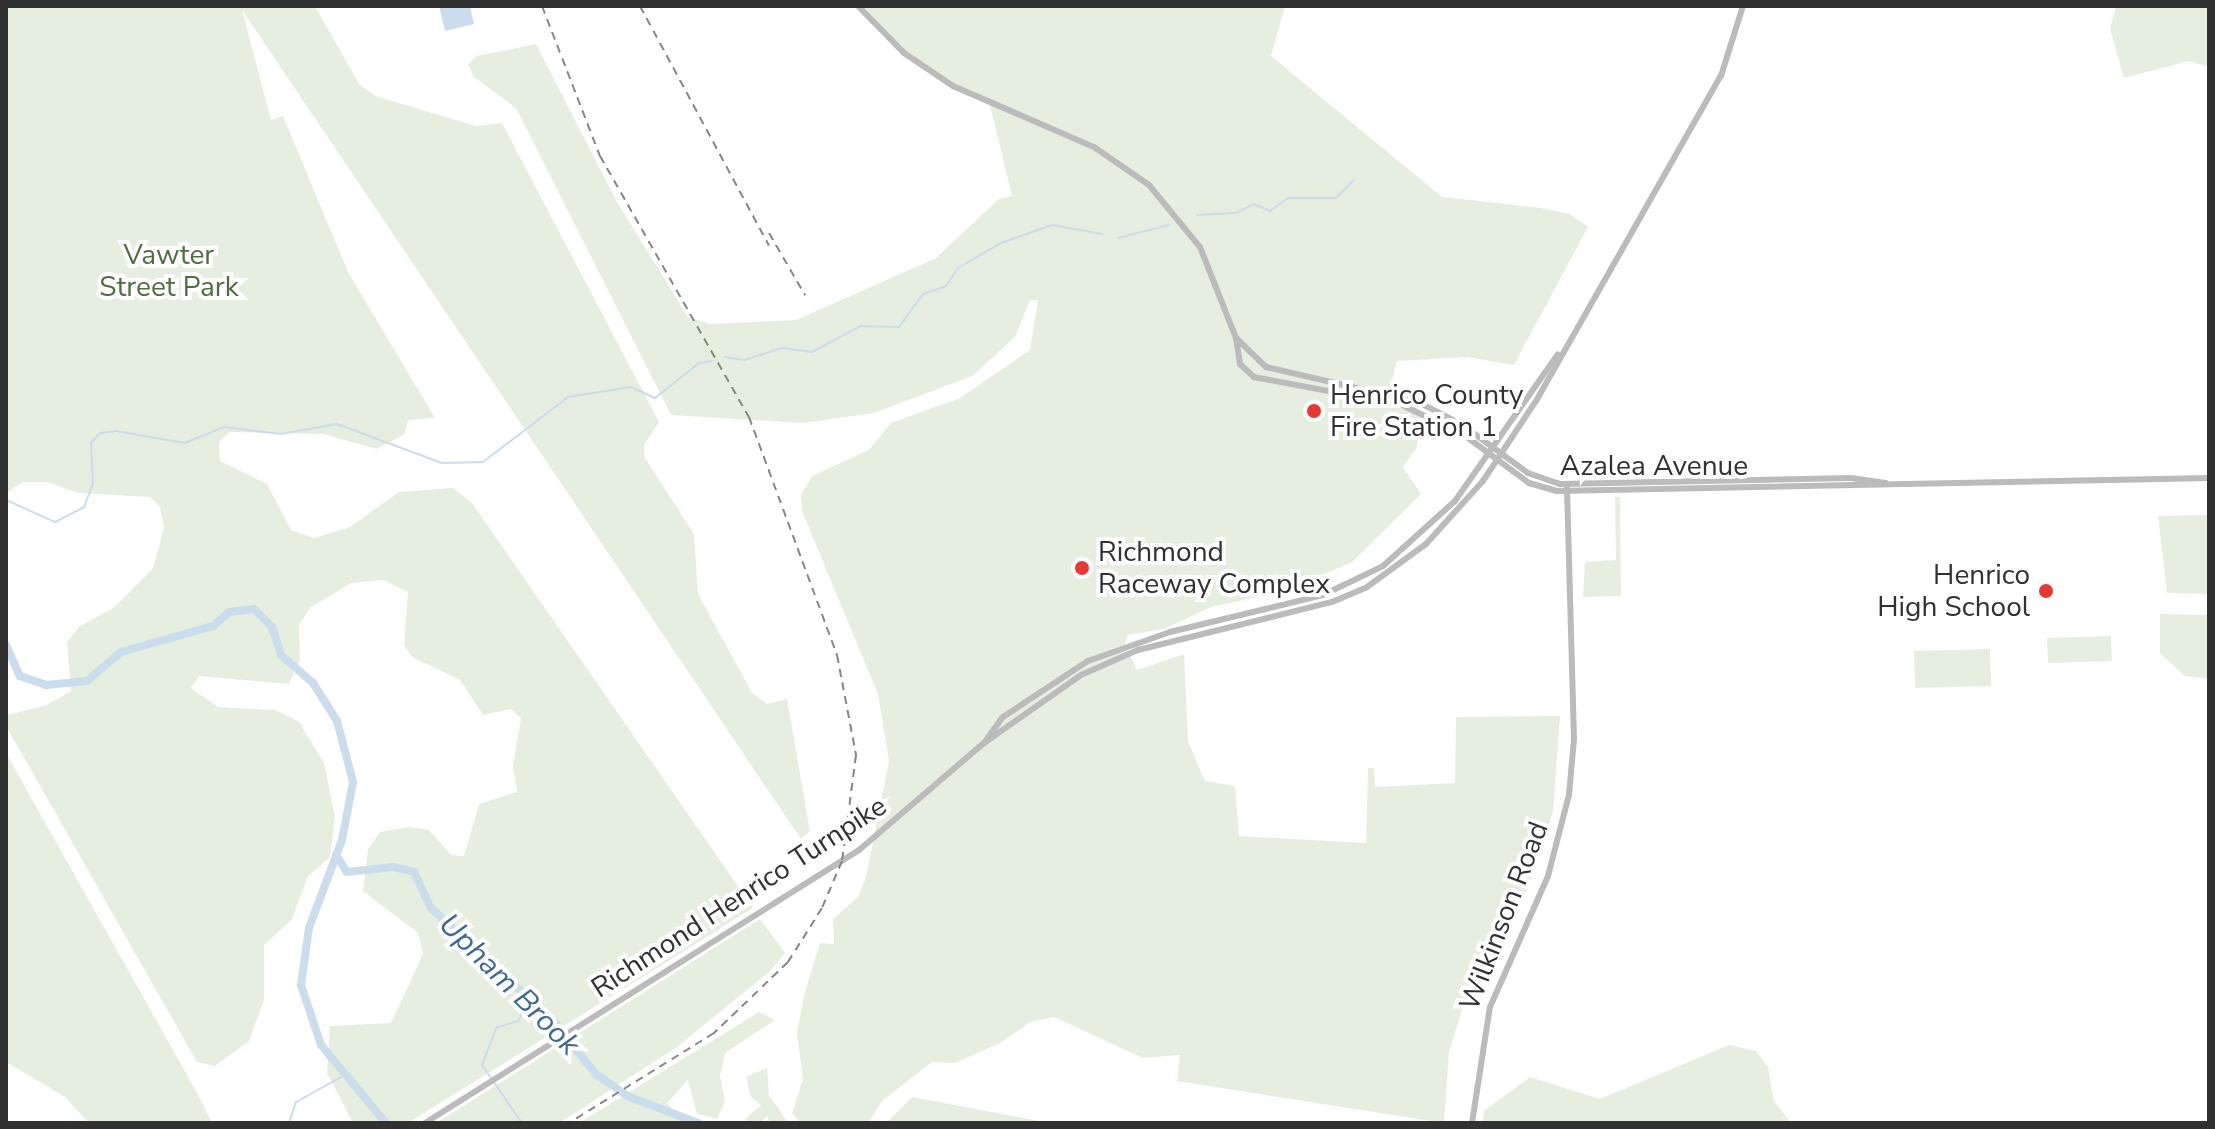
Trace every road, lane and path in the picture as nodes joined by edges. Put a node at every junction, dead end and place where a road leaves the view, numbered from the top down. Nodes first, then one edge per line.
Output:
1 (858, 6) edge
2 (1743, 6) edge
3 (1236, 338) junction
4 (1496, 455) junction
5 (2209, 478) edge
6 (1567, 488) junction
7 (425, 1123) edge
8 (1472, 1123) edge

1 - 3 main road, Azalea Avenue
2 - 4 main road, Richmond Henrico Turnpike
3 - 4 main road, Azalea Avenue
3 - 4 main road, Azalea Avenue
4 - 6 main road, Azalea Avenue
4 - 7 main road, Richmond Henrico Turnpike
5 - 6 main road, Azalea Avenue
6 - 8 main road, Wilkinson Road

